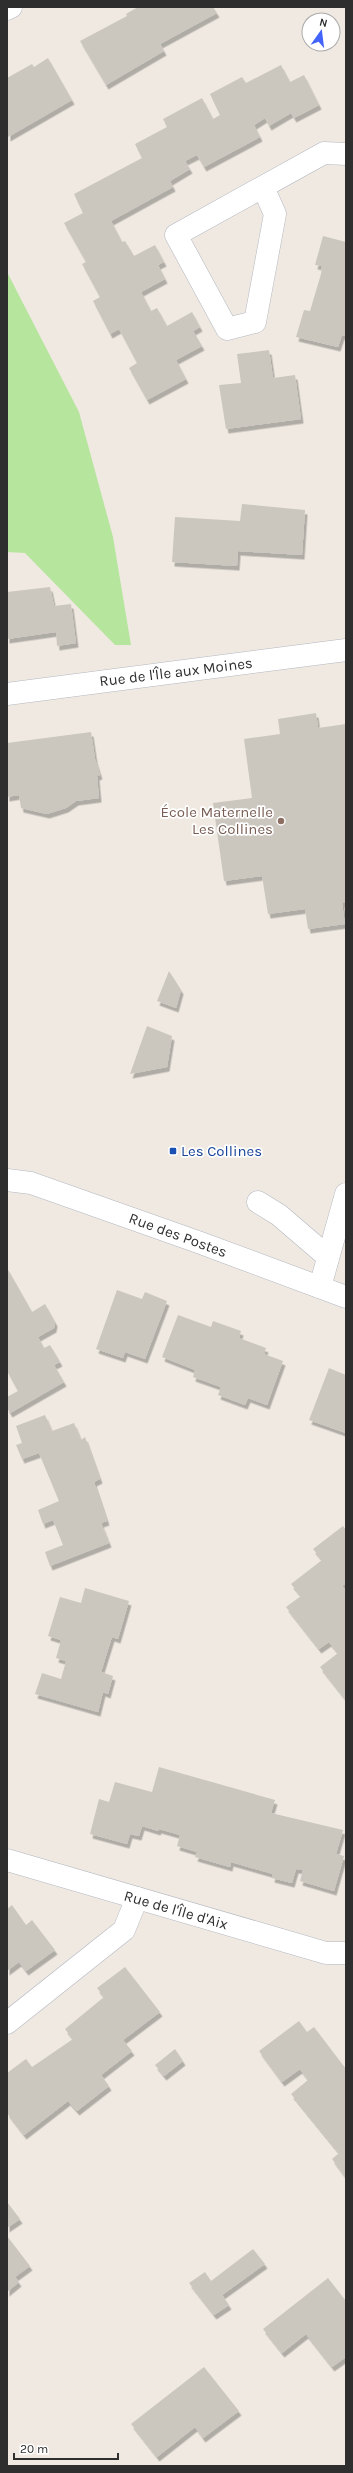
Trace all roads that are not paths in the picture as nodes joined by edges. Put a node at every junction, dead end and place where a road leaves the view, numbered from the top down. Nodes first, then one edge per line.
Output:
1 (11, 7) edge
2 (7, 9) edge
3 (346, 154) edge
4 (263, 186) junction
5 (346, 650) edge
6 (7, 694) edge
7 (7, 1180) edge
8 (346, 1194) edge
9 (258, 1202) dead end
10 (328, 1257) junction
11 (320, 1287) junction
12 (346, 1297) edge
13 (7, 1860) edge
14 (137, 1898) junction
15 (346, 1953) edge
16 (7, 2023) edge

1 - 2 street
3 - 4 street
4 - 4 street
5 - 6 street, Rue de l'Île aux Moines
7 - 11 street, Rue des Postes
8 - 10 street
9 - 10 street
10 - 11 street
11 - 12 street, Rue des Postes
13 - 14 street, Rue de l'Île d'Aix
14 - 15 street, Rue de l'Île d'Aix
14 - 16 street

